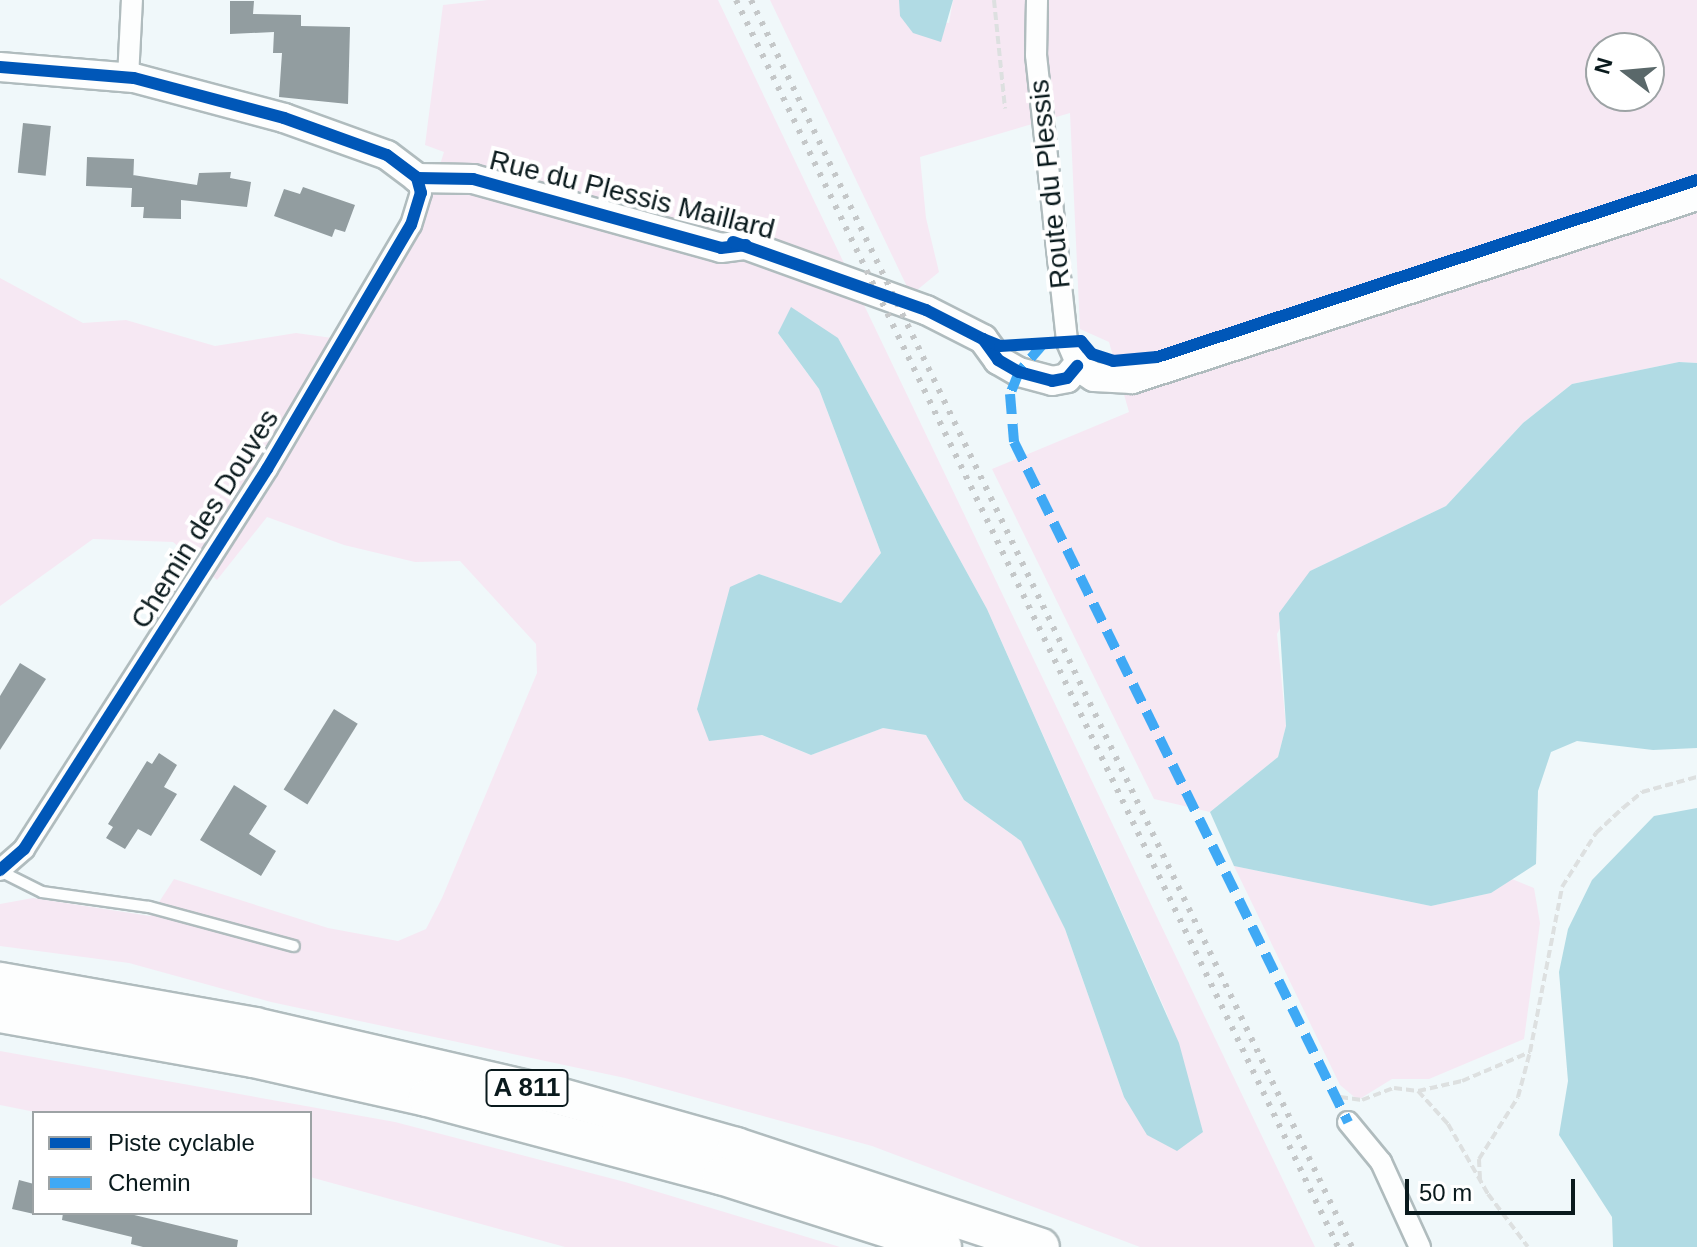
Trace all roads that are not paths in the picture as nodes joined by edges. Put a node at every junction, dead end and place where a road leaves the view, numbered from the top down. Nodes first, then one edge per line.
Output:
1 (132, 0) edge
2 (1037, 0) edge
3 (0, 67) edge
4 (128, 78) junction
5 (417, 178) junction
6 (1697, 196) edge
7 (1077, 366) junction
8 (0, 870) edge
9 (294, 946) dead end
10 (0, 981) edge
11 (0, 1014) edge
12 (1348, 1122) dead end
13 (943, 1247) edge
14 (1041, 1247) edge
15 (1420, 1247) edge

1 - 4 street
2 - 7 street, Route du Plessis
3 - 4 street
4 - 5 street
5 - 7 street, Rue du Plessis Maillard
5 - 8 street, Chemin des Douves
6 - 7 street
8 - 9 lane
10 - 14 highway, A 811
11 - 13 highway, A 811
12 - 15 street

